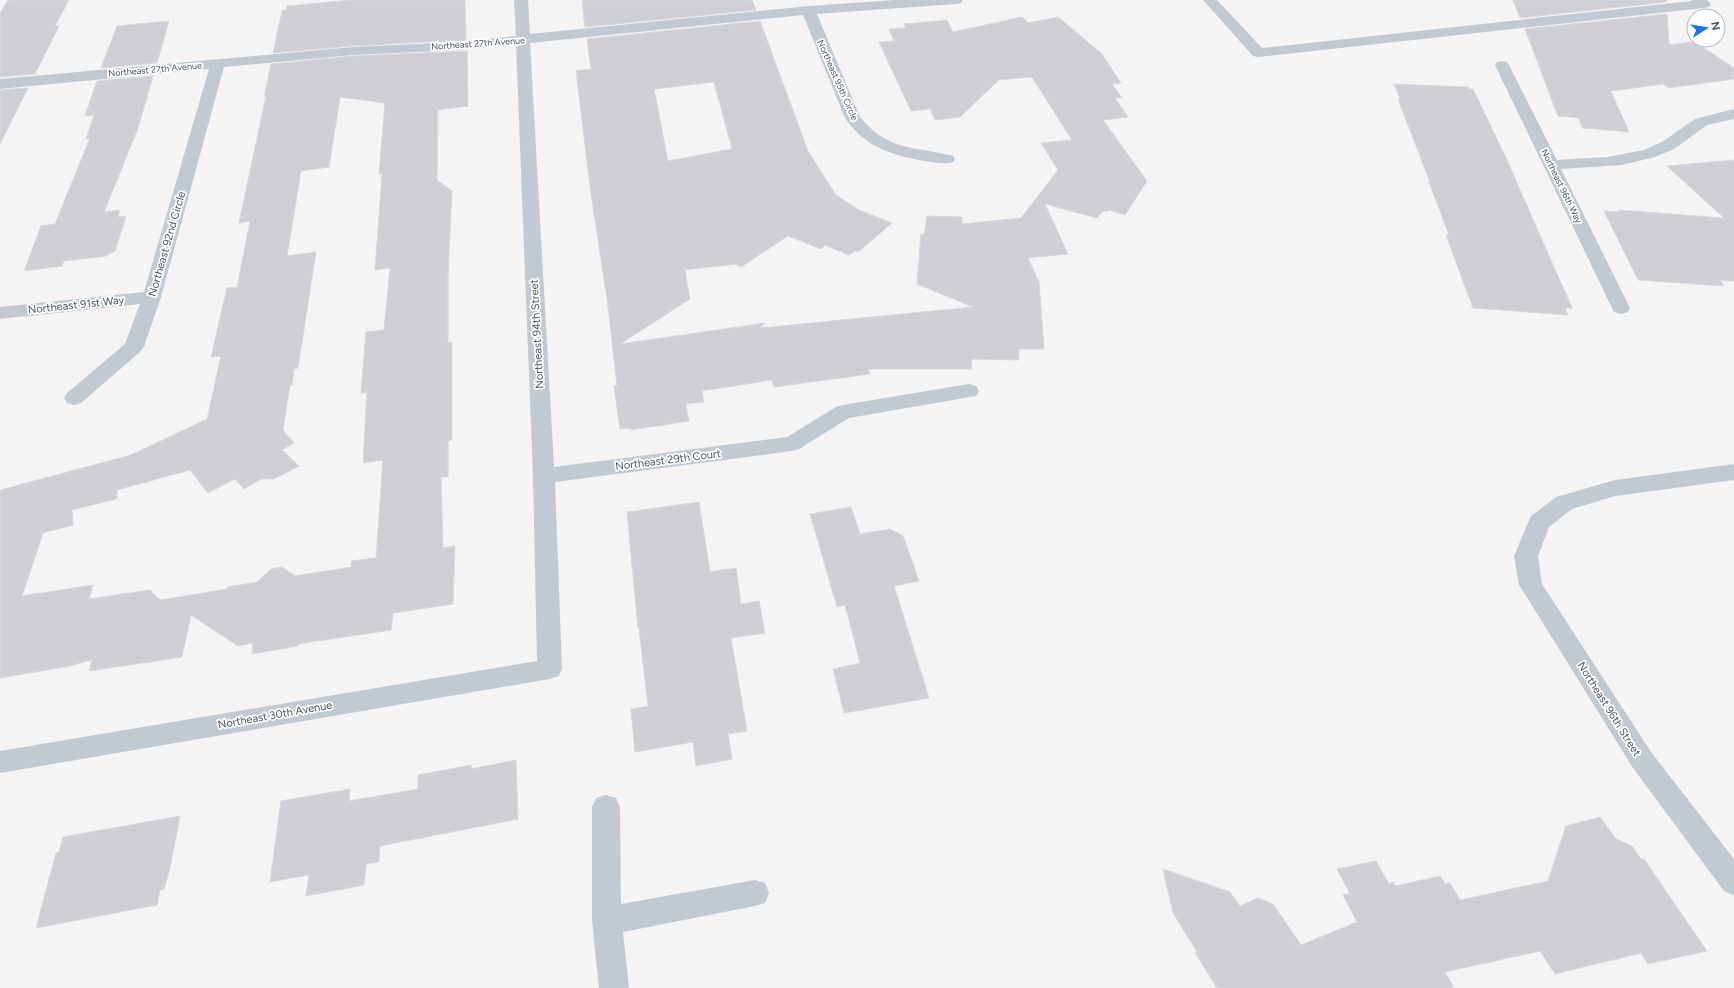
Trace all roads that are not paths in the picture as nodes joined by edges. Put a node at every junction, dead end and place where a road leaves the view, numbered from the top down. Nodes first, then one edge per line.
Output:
1 (521, 0) edge
2 (956, 0) edge
3 (1210, 0) edge
4 (1698, 0) edge
5 (810, 10) junction
6 (523, 40) junction
7 (218, 63) junction
8 (1502, 65) dead end
9 (0, 84) edge
10 (1734, 114) edge
11 (947, 159) dead end
12 (1552, 165) junction
13 (152, 297) junction
14 (1621, 308) dead end
15 (0, 313) edge
16 (969, 391) dead end
17 (74, 398) dead end
18 (1734, 472) edge
19 (544, 476) junction
20 (550, 669) joint
21 (0, 762) edge
22 (606, 807) dead end
23 (1734, 882) edge
24 (755, 893) dead end
25 (607, 921) junction
26 (614, 988) edge

1 - 6 street, Northeast 94th Street
2 - 5 street, Northeast 27th Avenue
3 - 4 street
5 - 6 street, Northeast 27th Avenue
5 - 11 street, Northeast 95th Circle
6 - 7 street, Northeast 27th Avenue
6 - 19 street, Northeast 94th Street
7 - 9 street, Northeast 27th Avenue
7 - 13 street, Northeast 92nd Circle
8 - 12 street, Northeast 96th Way
10 - 12 street
12 - 14 street, Northeast 96th Way
13 - 15 street, Northeast 91st Way
13 - 17 street, Northeast 92nd Circle
16 - 19 street, Northeast 29th Court
18 - 23 street, Northeast 96th Street
19 - 20 street, Northeast 94th Street
20 - 21 street, Northeast 30th Avenue
22 - 25 street
24 - 25 street
25 - 26 street

